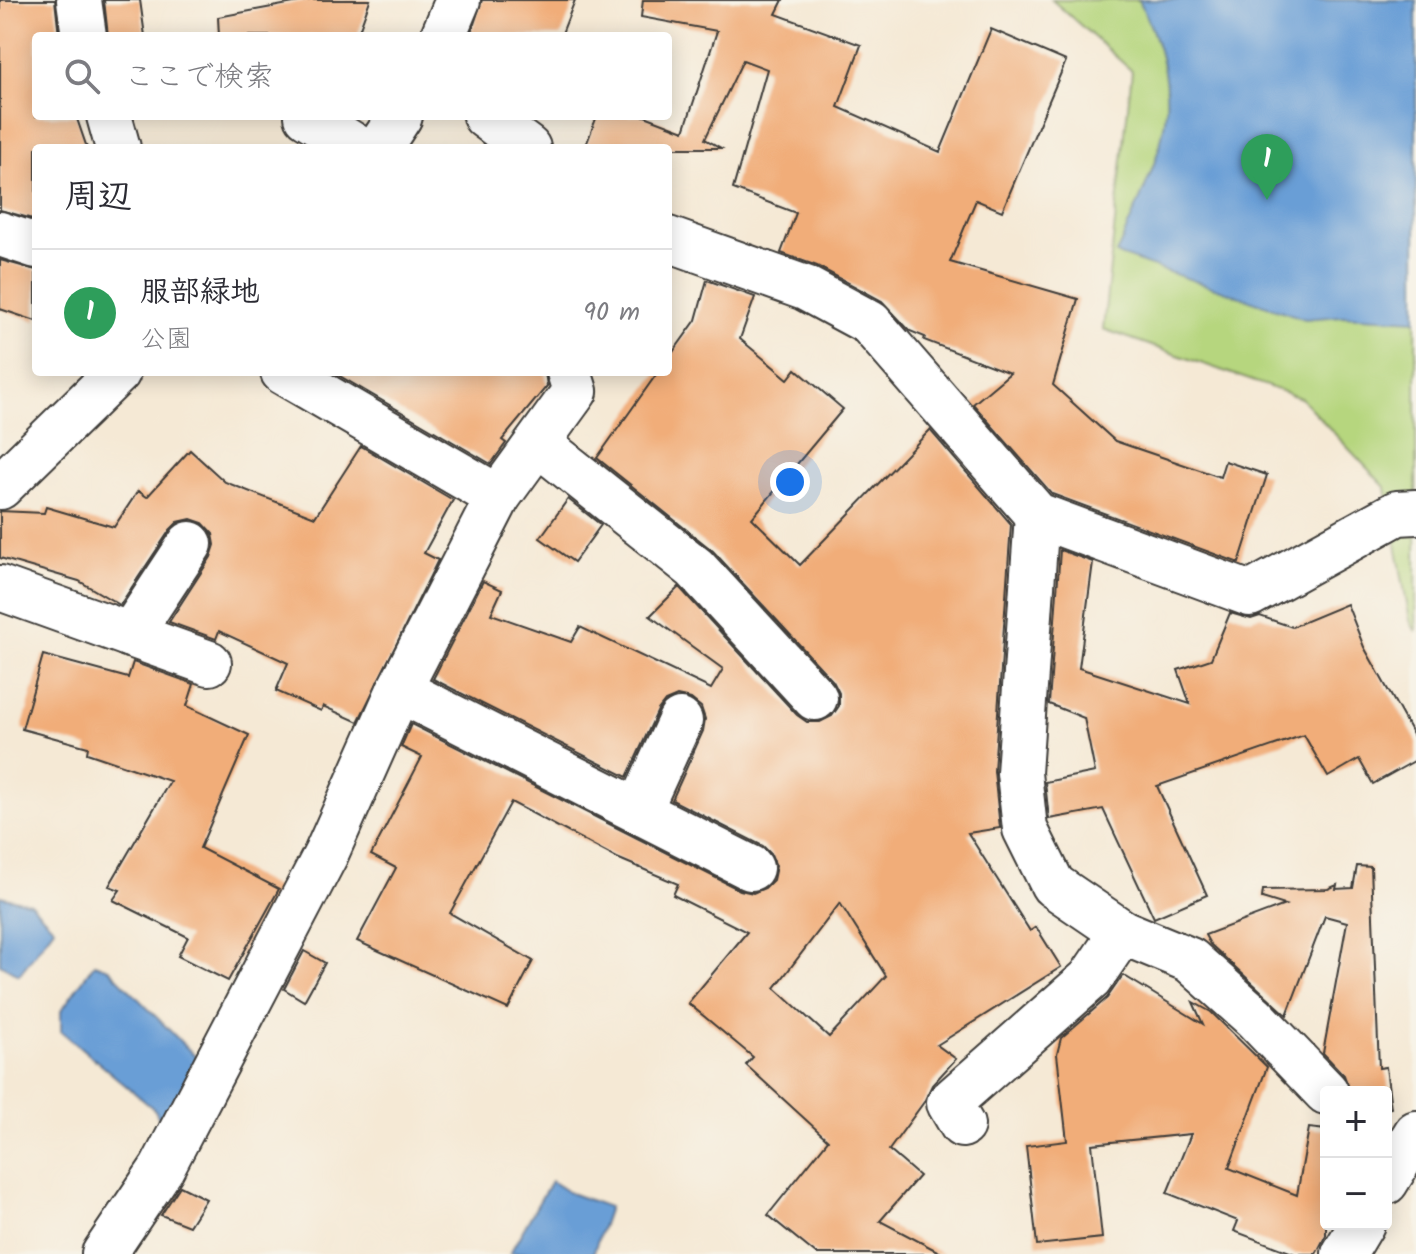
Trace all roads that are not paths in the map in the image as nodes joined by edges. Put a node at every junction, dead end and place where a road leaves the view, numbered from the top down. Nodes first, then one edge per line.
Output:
1 (79, 0) edge
2 (458, 0) edge
3 (83, 32) edge
4 (445, 32) edge
5 (313, 120) edge
6 (397, 120) edge
7 (490, 120) edge
8 (352, 144) edge
9 (382, 144) edge
10 (523, 144) edge
11 (0, 234) edge
12 (672, 240) edge
13 (32, 245) edge
14 (114, 376) edge
15 (290, 376) edge
16 (570, 376) edge
17 (539, 444) junction
18 (0, 487) edge
19 (498, 497) junction
20 (1416, 512) edge
21 (1037, 515) junction
22 (190, 544) dead end
23 (0, 588) edge
24 (130, 635) junction
25 (209, 663) dead end
26 (399, 690) junction
27 (815, 698) dead end
28 (680, 721) dead end
29 (639, 811) junction
30 (751, 868) dead end
31 (1122, 932) junction
32 (1320, 1086) edge
33 (962, 1125) dead end
34 (1403, 1137) edge
35 (1392, 1166) edge
36 (1358, 1230) edge
37 (104, 1254) edge
38 (1344, 1254) edge

1 - 3 street
2 - 4 street
5 - 8 street
6 - 9 street
7 - 10 street
11 - 13 street
12 - 21 street
14 - 18 street
15 - 19 street
16 - 17 street
17 - 19 street
17 - 27 street
19 - 26 street
20 - 21 street
21 - 31 street
22 - 24 street
23 - 24 street
24 - 25 street
26 - 29 street
26 - 37 street
28 - 29 street
29 - 30 street
31 - 32 street
31 - 33 street
34 - 35 street
36 - 38 street

